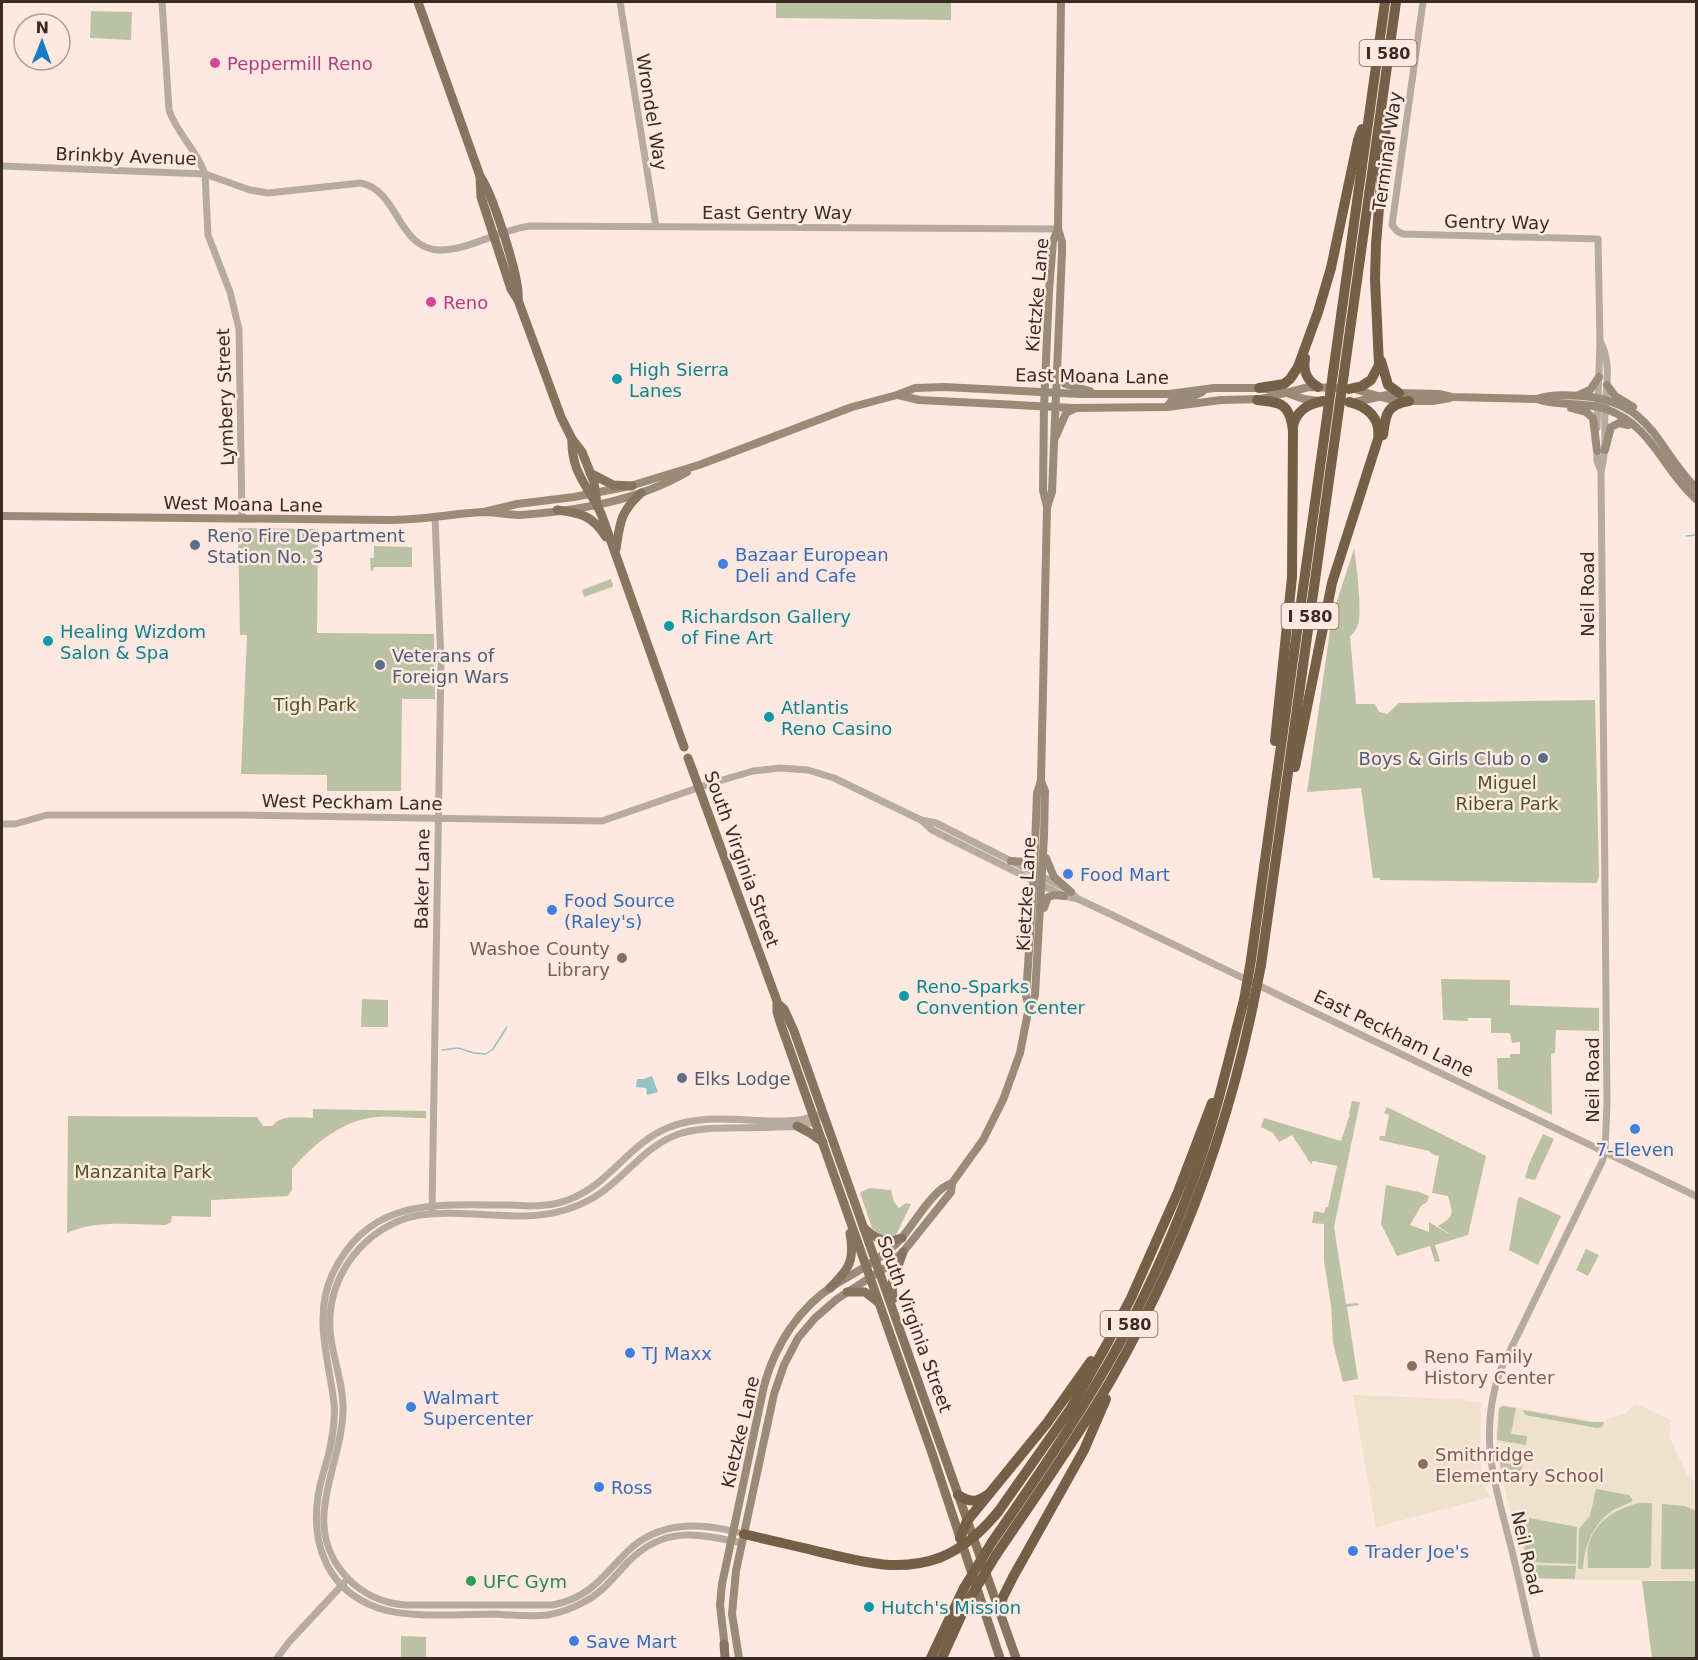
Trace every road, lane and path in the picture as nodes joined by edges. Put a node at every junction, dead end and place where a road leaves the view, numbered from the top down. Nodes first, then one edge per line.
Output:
1 (162, 2) edge
2 (418, 2) edge
3 (620, 2) edge
4 (1061, 2) edge
5 (1385, 2) edge
6 (1396, 2) edge
7 (1423, 2) edge
8 (1381, 105) junction
9 (1368, 115) junction
10 (2, 166) edge
11 (205, 174) junction
12 (353, 182) joint
13 (656, 226) junction
14 (1058, 229) junction
15 (1397, 231) joint
16 (498, 235) junction
17 (1598, 239) joint
18 (1309, 337) junction
19 (1600, 341) junction
20 (1380, 353) junction
21 (1056, 369) junction
22 (1339, 373) junction
23 (1599, 377) junction
24 (1607, 385) junction
25 (1318, 387) junction
26 (1206, 389) junction
27 (1349, 389) junction
28 (1045, 392) junction
29 (1288, 392) junction
30 (1055, 393) junction
31 (1399, 393) junction
32 (1103, 394) junction
33 (1258, 394) junction
34 (897, 395) junction
35 (1574, 396) junction
36 (1379, 397) junction
37 (1452, 397) junction
38 (1537, 399) junction
39 (1323, 401) junction
40 (1409, 401) junction
41 (1349, 402) junction
42 (1549, 403) junction
43 (1602, 405) junction
44 (1044, 406) junction
45 (1054, 406) junction
46 (1167, 407) junction
47 (1076, 408) junction
48 (1293, 431) junction
49 (1643, 432) junction
50 (572, 439) junction
51 (1664, 444) junction
52 (1053, 446) junction
53 (1601, 450) junction
54 (1372, 463) junction
55 (699, 465) junction
56 (590, 473) junction
57 (632, 486) junction
58 (1696, 488) edge
59 (593, 493) junction
60 (641, 493) junction
61 (1696, 499) edge
62 (597, 504) junction
63 (1047, 507) junction
64 (557, 510) junction
65 (484, 512) junction
66 (2, 516) edge
67 (435, 517) junction
68 (242, 519) junction
69 (615, 552) junction
70 (684, 747) dead end
71 (688, 758) dead end
72 (1041, 781) junction
73 (698, 788) junction
74 (1277, 817) junction
75 (438, 818) junction
76 (921, 820) junction
77 (1036, 821) junction
78 (2, 824) edge
79 (1043, 848) junction
80 (1011, 861) junction
81 (1034, 877) junction
82 (1042, 881) junction
83 (1067, 894) junction
84 (1040, 927) junction
85 (1248, 1002) junction
86 (1029, 1007) junction
87 (1222, 1085) junction
88 (817, 1117) junction
89 (694, 1121) junction
90 (797, 1126) junction
91 (700, 1130) junction
92 (823, 1142) junction
93 (1605, 1152) junction
94 (952, 1183) junction
95 (1696, 1196) edge
96 (433, 1205) junction
97 (847, 1210) junction
98 (422, 1215) junction
99 (863, 1227) junction
100 (902, 1238) junction
101 (903, 1252) junction
102 (1149, 1259) junction
103 (871, 1264) junction
104 (875, 1275) junction
105 (830, 1288) junction
106 (847, 1292) junction
107 (880, 1304) junction
108 (897, 1322) junction
109 (1123, 1358) junction
110 (932, 1420) junction
111 (921, 1423) junction
112 (996, 1486) junction
113 (958, 1495) junction
114 (967, 1521) junction
115 (739, 1536) junction
116 (960, 1538) junction
117 (731, 1541) junction
118 (348, 1579) junction
119 (342, 1586) junction
120 (999, 1610) junction
121 (724, 1644) joint
122 (277, 1659) edge
123 (726, 1659) edge
124 (739, 1659) edge
125 (931, 1659) edge
126 (942, 1659) edge
127 (999, 1659) edge
128 (1016, 1659) edge
129 (1537, 1659) edge

1 - 11 street, Lymbery Street
2 - 16 main road
3 - 13 street, Wrondel Way
4 - 14 main road, Kietzke Lane
5 - 9 highway, I 580
6 - 8 highway, I 580
7 - 15 street, Terminal Way
8 - 20 highway
8 - 22 highway, I 580
9 - 18 highway
9 - 22 highway, I 580
10 - 11 street, Brinkby Avenue
11 - 12 street, Brinkby Avenue
11 - 68 street, Lymbery Street
12 - 16 street, East Gentry Way
13 - 14 street, East Gentry Way
13 - 16 street, East Gentry Way
14 - 21 main road, Kietzke Lane
14 - 28 main road, Kietzke Lane
15 - 17 street, Gentry Way
16 - 50 main road
17 - 19 street, Neil Road
18 - 25 highway
18 - 33 highway
19 - 23 street, Neil Road
19 - 24 street, Neil Road
20 - 27 highway
20 - 31 highway
21 - 30 main road, Kietzke Lane
21 - 32 main road
22 - 74 highway, I 580, bridge
23 - 35 main road
23 - 43 street, Neil Road
24 - 43 street, Neil Road
24 - 51 main road
25 - 27 main road, East Moana Lane
25 - 29 main road, East Moana Lane
26 - 32 main road, East Moana Lane
26 - 33 main road, East Moana Lane
26 - 46 main road
27 - 36 main road, East Moana Lane
28 - 30 main road, East Moana Lane
28 - 34 main road, East Moana Lane
28 - 44 main road, Kietzke Lane
29 - 33 main road, East Moana Lane
29 - 39 main road, East Moana Lane
30 - 32 main road, East Moana Lane
30 - 45 main road, Kietzke Lane
31 - 36 main road, East Moana Lane
31 - 37 main road, East Moana Lane
33 - 46 main road, East Moana Lane
33 - 48 highway
34 - 44 main road, East Moana Lane
34 - 55 main road, East Moana Lane
35 - 38 main road, East Moana Lane
35 - 43 main road, East Moana Lane
36 - 40 main road, East Moana Lane
36 - 41 main road, East Moana Lane
37 - 38 main road, East Moana Lane
37 - 40 main road, East Moana Lane
38 - 42 main road, East Moana Lane
39 - 41 main road, East Moana Lane
39 - 48 highway
40 - 54 highway
41 - 54 highway
42 - 43 main road, East Moana Lane
42 - 53 main road
43 - 49 main road
43 - 51 main road
43 - 53 street, Neil Road
44 - 45 main road, East Moana Lane
44 - 63 main road, Kietzke Lane
45 - 47 main road, East Moana Lane
45 - 52 main road, Kietzke Lane
46 - 47 main road, East Moana Lane
47 - 52 main road
48 - 74 highway
49 - 53 main road
49 - 61 main road
50 - 56 main road
50 - 59 main road
51 - 58 main road
52 - 63 main road, Kietzke Lane
53 - 93 street, Neil Road
54 - 74 highway
55 - 57 main road, East Moana Lane
55 - 60 main road, East Moana Lane
56 - 57 main road
56 - 59 main road
57 - 59 main road, East Moana Lane
59 - 62 main road
59 - 65 main road, West Moana Lane
60 - 62 main road, East Moana Lane
60 - 69 main road
62 - 64 main road, West Moana Lane
62 - 69 main road
63 - 72 main road, Kietzke Lane
64 - 65 main road, West Moana Lane
64 - 69 main road
65 - 67 main road, West Moana Lane
66 - 68 main road, West Moana Lane
67 - 68 main road, West Moana Lane
67 - 75 street, Baker Lane
69 - 70 main road
71 - 73 main road, South Virginia Street
72 - 77 main road, Kietzke Lane
72 - 79 main road, Kietzke Lane
73 - 75 street, West Peckham Lane
73 - 76 street, East Peckham Lane
73 - 88 main road, South Virginia Street
74 - 85 highway, I 580, bridge
75 - 78 street, West Peckham Lane
75 - 96 street, Baker Lane
76 - 80 street, East Peckham Lane
76 - 81 street, East Peckham Lane
77 - 80 main road
77 - 81 main road, Kietzke Lane
79 - 82 main road, Kietzke Lane
79 - 83 main road
80 - 81 street, East Peckham Lane
81 - 82 street, East Peckham Lane
81 - 86 main road, Kietzke Lane
82 - 83 street, East Peckham Lane
82 - 84 main road, Kietzke Lane
83 - 84 main road
83 - 93 street, East Peckham Lane
84 - 86 main road, Kietzke Lane
85 - 87 highway, I 580
85 - 109 highway, I 580
86 - 94 main road, Kietzke Lane
87 - 102 highway
87 - 125 highway, I 580, bridge
88 - 89 street
88 - 90 street
88 - 92 main road, South Virginia Street
88 - 99 main road, South Virginia Street
89 - 91 street
89 - 96 street
90 - 91 street
90 - 92 main road
91 - 98 street
92 - 97 main road, South Virginia Street
93 - 95 street, East Peckham Lane
93 - 129 street, Neil Road
94 - 100 main road, Kietzke Lane
94 - 101 main road, Kietzke Lane
96 - 98 street
96 - 119 street
97 - 103 main road, South Virginia Street
97 - 105 main road
98 - 118 street
99 - 100 main road
99 - 103 main road, South Virginia Street
100 - 103 main road, Kietzke Lane
101 - 104 main road, Kietzke Lane
101 - 108 main road
102 - 112 highway
102 - 115 highway, bridge
103 - 104 main road, South Virginia Street
103 - 105 main road, Kietzke Lane
104 - 106 main road, Kietzke Lane
104 - 107 main road, South Virginia Street
104 - 108 main road, South Virginia Street
105 - 115 main road, Kietzke Lane
106 - 107 main road
106 - 115 main road, Kietzke Lane
107 - 111 main road, South Virginia Street
108 - 110 main road, South Virginia Street
109 - 120 highway
109 - 126 highway, I 580, bridge
110 - 111 main road
110 - 113 main road, South Virginia Street
111 - 116 main road, South Virginia Street
112 - 113 highway
112 - 114 highway
113 - 114 main road, South Virginia Street
114 - 116 highway
114 - 120 main road, South Virginia Street
115 - 117 main road, Kietzke Lane
115 - 118 street
115 - 124 main road, Kietzke Lane
116 - 127 main road, South Virginia Street
117 - 119 street
117 - 121 main road, Kietzke Lane
118 - 119 street
119 - 122 street
120 - 128 main road, South Virginia Street
121 - 123 main road

